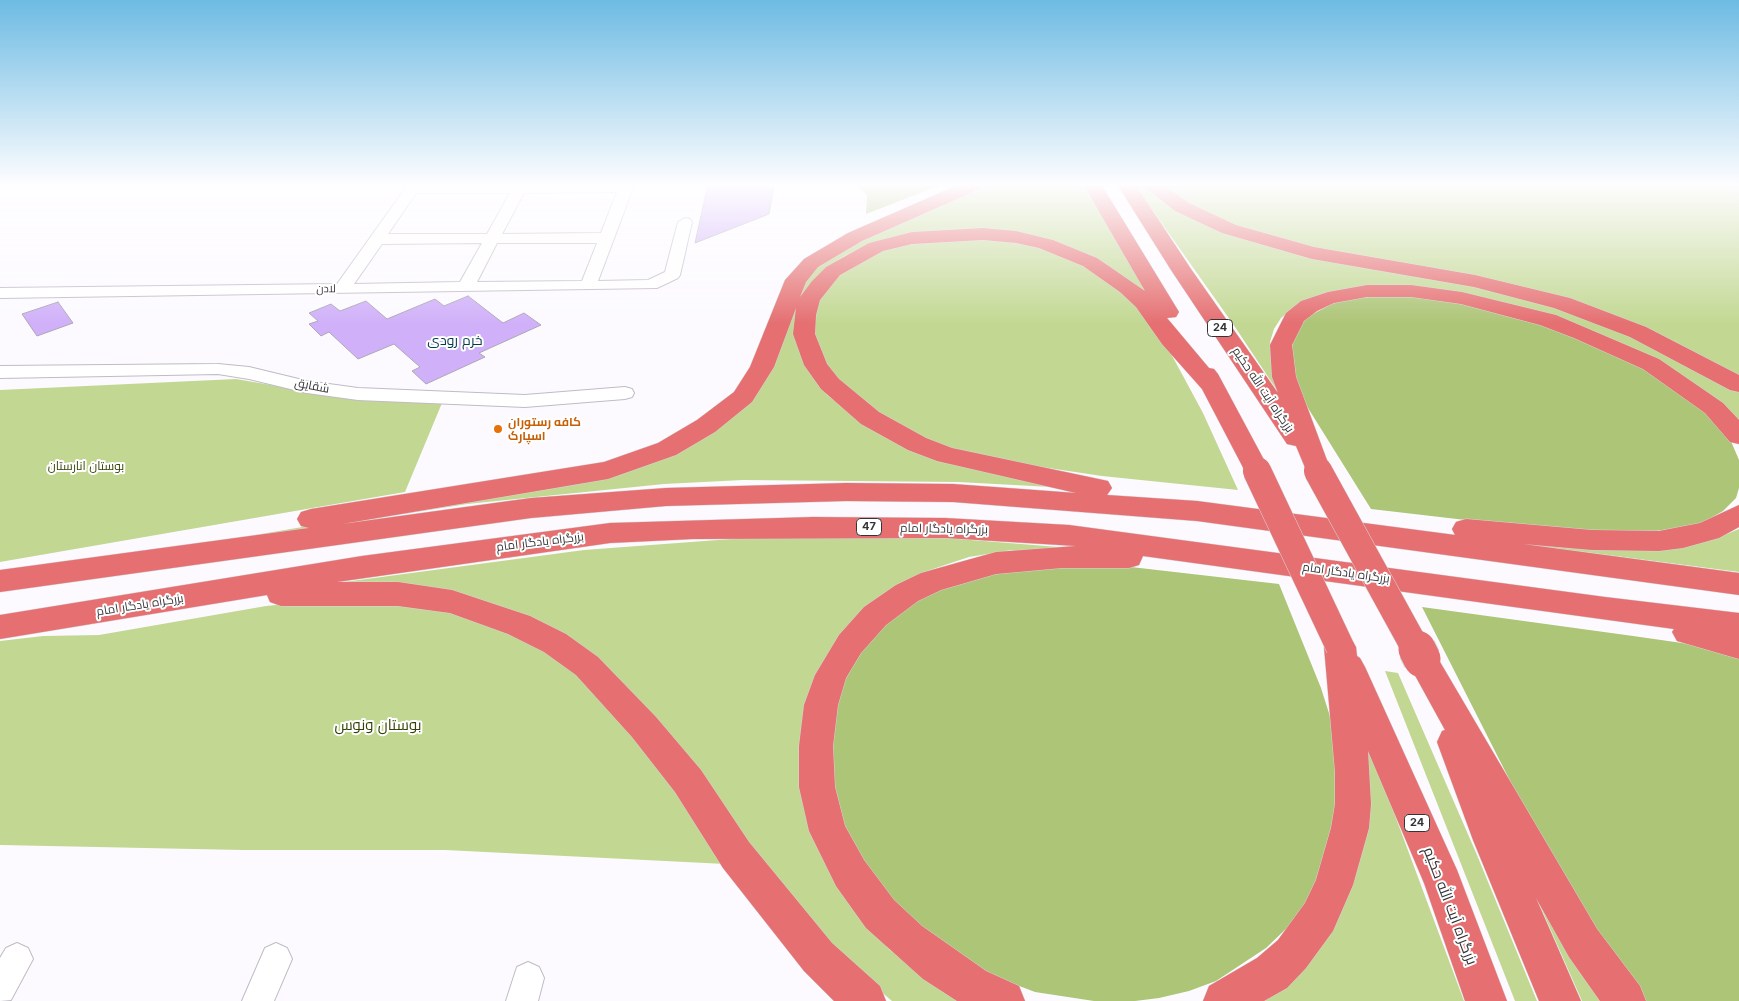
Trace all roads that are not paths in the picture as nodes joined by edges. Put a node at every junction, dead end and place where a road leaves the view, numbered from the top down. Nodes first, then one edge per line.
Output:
1 (382, 231) edge
2 (496, 231) edge
3 (610, 231) edge
4 (683, 231) edge
5 (867, 231) edge
6 (1120, 231) edge
7 (1156, 231) edge
8 (1234, 231) edge
9 (607, 238) junction
10 (376, 239) junction
11 (492, 239) junction
12 (588, 286) junction
13 (466, 287) junction
14 (342, 289) junction
15 (0, 293) edge
16 (0, 372) edge
17 (1739, 385) edge
18 (1215, 389) junction
19 (625, 393) dead end
20 (1739, 436) edge
21 (1318, 471) junction
22 (1197, 511) junction
23 (1739, 516) edge
24 (1381, 535) junction
25 (1208, 554) junction
26 (28, 576) junction
27 (0, 581) edge
28 (1739, 584) edge
29 (214, 594) junction
30 (1605, 609) junction
31 (1739, 625) edge
32 (0, 627) edge
33 (1739, 646) edge
34 (1340, 647) junction
35 (1422, 659) junction
36 (17, 959) dead end
37 (276, 959) dead end
38 (0, 989) edge
39 (258, 1001) edge
40 (865, 1001) edge
41 (1004, 1001) edge
42 (1224, 1001) edge
43 (1486, 1001) edge
44 (1560, 1001) edge
45 (1625, 1001) edge

1 - 10 street
2 - 11 street
3 - 9 street
4 - 12 street, لادن
5 - 26 highway
6 - 18 highway, 24
7 - 21 highway, بزرگراه آیت الله حکیم / 24
8 - 17 highway
9 - 11 street
9 - 12 street
10 - 11 street
10 - 14 street
11 - 13 street
12 - 13 street, لادن
13 - 14 street, لادن
14 - 15 street, لادن
16 - 19 street, شقایق
18 - 22 highway
18 - 34 highway, 24, bridge
20 - 21 highway
21 - 35 highway, 24, bridge
22 - 24 highway
22 - 26 highway
23 - 24 highway
24 - 28 highway
25 - 29 highway, بزرگراه یادگار امام / 47
25 - 30 highway, بزرگراه یادگار امام / 47
25 - 41 highway
26 - 27 highway
29 - 32 highway, بزرگراه یادگار امام / 47
29 - 40 highway
30 - 31 highway, بزرگراه یادگار امام / 47
30 - 33 highway
34 - 42 highway
34 - 43 highway, بزرگراه آیت الله حکیم / 24
35 - 44 highway, 24
35 - 45 highway
36 - 38 street
37 - 39 street

